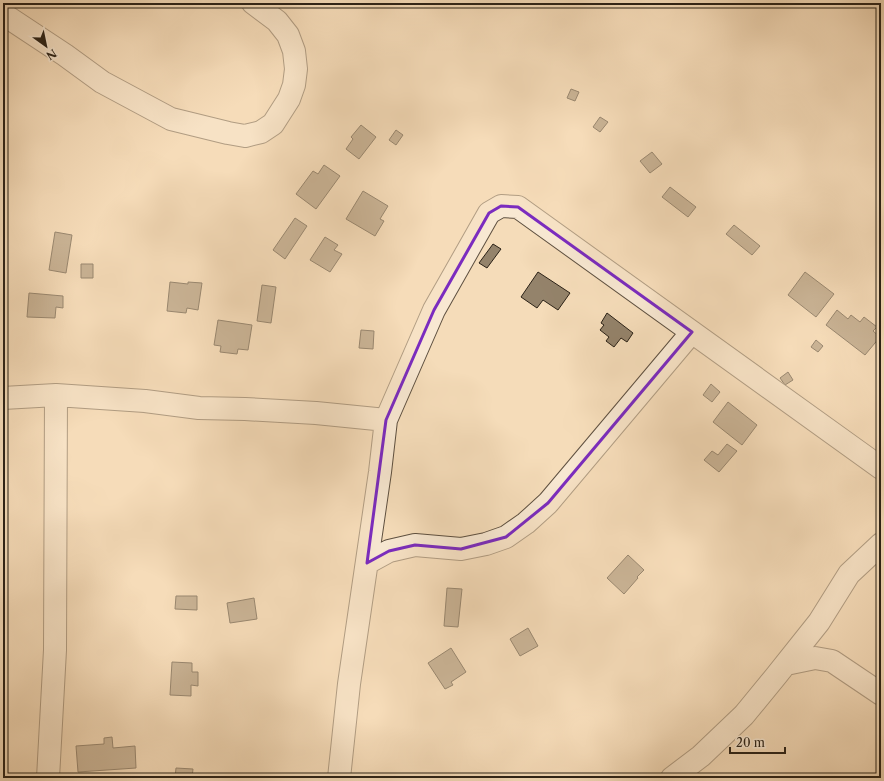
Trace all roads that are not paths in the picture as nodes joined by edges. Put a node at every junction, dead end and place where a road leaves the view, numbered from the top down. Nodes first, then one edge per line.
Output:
1 (253, 3) edge
2 (3, 14) edge
3 (692, 332) junction
4 (56, 395) junction
5 (3, 398) edge
6 (386, 420) junction
7 (881, 468) edge
8 (881, 544) edge
9 (366, 563) junction
10 (786, 664) junction
11 (881, 694) edge
12 (48, 778) edge
13 (339, 778) edge
14 (672, 778) edge

1 - 2 street
3 - 6 street
3 - 7 street
3 - 9 street
4 - 5 street
4 - 6 street
4 - 12 street
6 - 9 street
8 - 10 street
9 - 13 street
10 - 11 street
10 - 14 street

